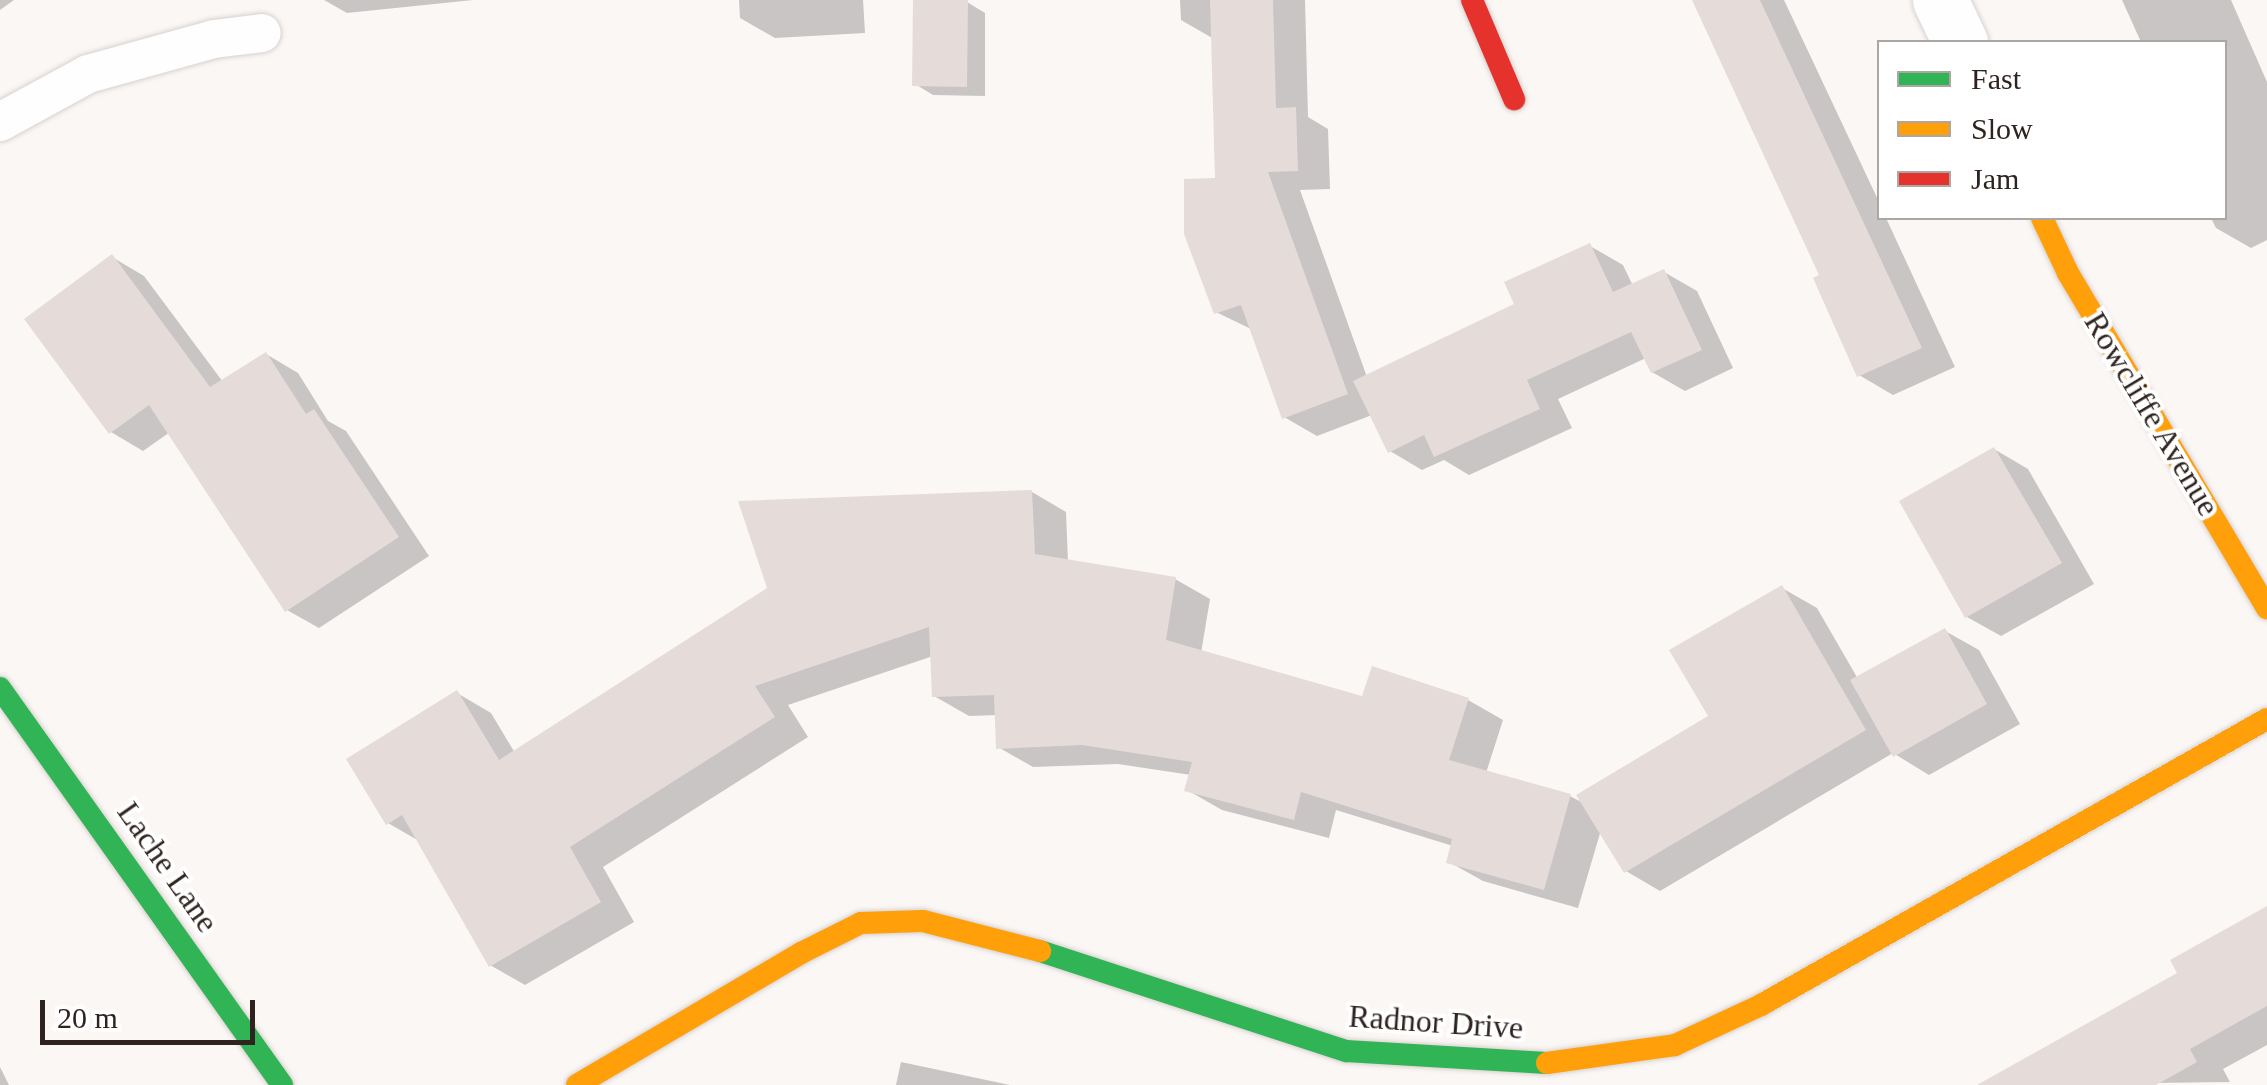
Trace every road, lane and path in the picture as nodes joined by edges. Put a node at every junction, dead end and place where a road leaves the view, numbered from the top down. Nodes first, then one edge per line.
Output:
1 (1472, 0) edge
2 (1940, 0) edge
3 (262, 33) dead end
4 (1959, 40) edge
5 (1514, 99) dead end
6 (0, 122) edge
7 (2043, 220) edge
8 (2267, 608) edge
9 (0, 688) edge
10 (2267, 719) edge
11 (1348, 1068) edge
12 (282, 1085) edge
13 (577, 1085) edge

1 - 5 street
2 - 4 street
3 - 6 lane
7 - 8 street, Rowcliffe Avenue
9 - 12 street, Lache Lane
10 - 11 street, Radnor Drive
11 - 13 street, Radnor Drive

